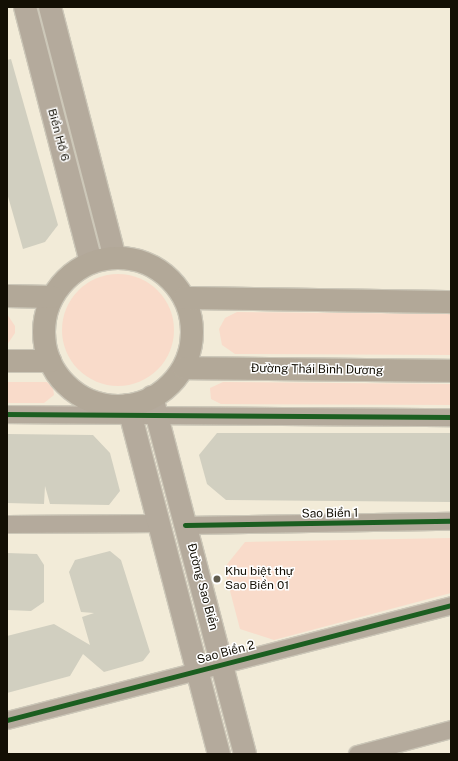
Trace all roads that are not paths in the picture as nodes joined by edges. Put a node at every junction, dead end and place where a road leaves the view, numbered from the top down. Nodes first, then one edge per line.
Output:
1 (24, 7) edge
2 (50, 7) edge
3 (115, 258) junction
4 (91, 262) junction
5 (7, 296) edge
6 (52, 297) junction
7 (185, 298) junction
8 (451, 302) edge
9 (7, 361) edge
10 (50, 361) junction
11 (184, 368) junction
12 (451, 371) edge
13 (154, 407) junction
14 (129, 410) junction
15 (7, 414) edge
16 (451, 417) edge
17 (451, 521) edge
18 (7, 524) edge
19 (159, 524) junction
20 (185, 525) junction
21 (451, 605) edge
22 (222, 664) junction
23 (197, 671) junction
24 (7, 720) edge
25 (451, 729) edge
26 (219, 754) edge
27 (245, 754) edge
28 (357, 754) edge

1 - 4 street, Biển Hồ 6
2 - 3 street, Biển Hồ 6
3 - 4 main road
3 - 7 main road
4 - 6 main road
5 - 6 main road
6 - 10 main road
7 - 8 main road
7 - 11 main road
9 - 10 main road
10 - 14 main road
11 - 12 main road, Đường Thái Bình Dương
11 - 13 main road
13 - 14 main road
13 - 16 street
13 - 20 street, Đường Sao Biển
14 - 15 street
14 - 19 street
17 - 20 street, Sao Biển 1
18 - 19 street
19 - 23 street
20 - 22 street, Đường Sao Biển
21 - 22 street, Sao Biển 2
22 - 23 street, Sao Biển 2
22 - 27 street, Đường Sao Biển
23 - 24 street, Sao Biển 2
23 - 26 street
25 - 28 street

